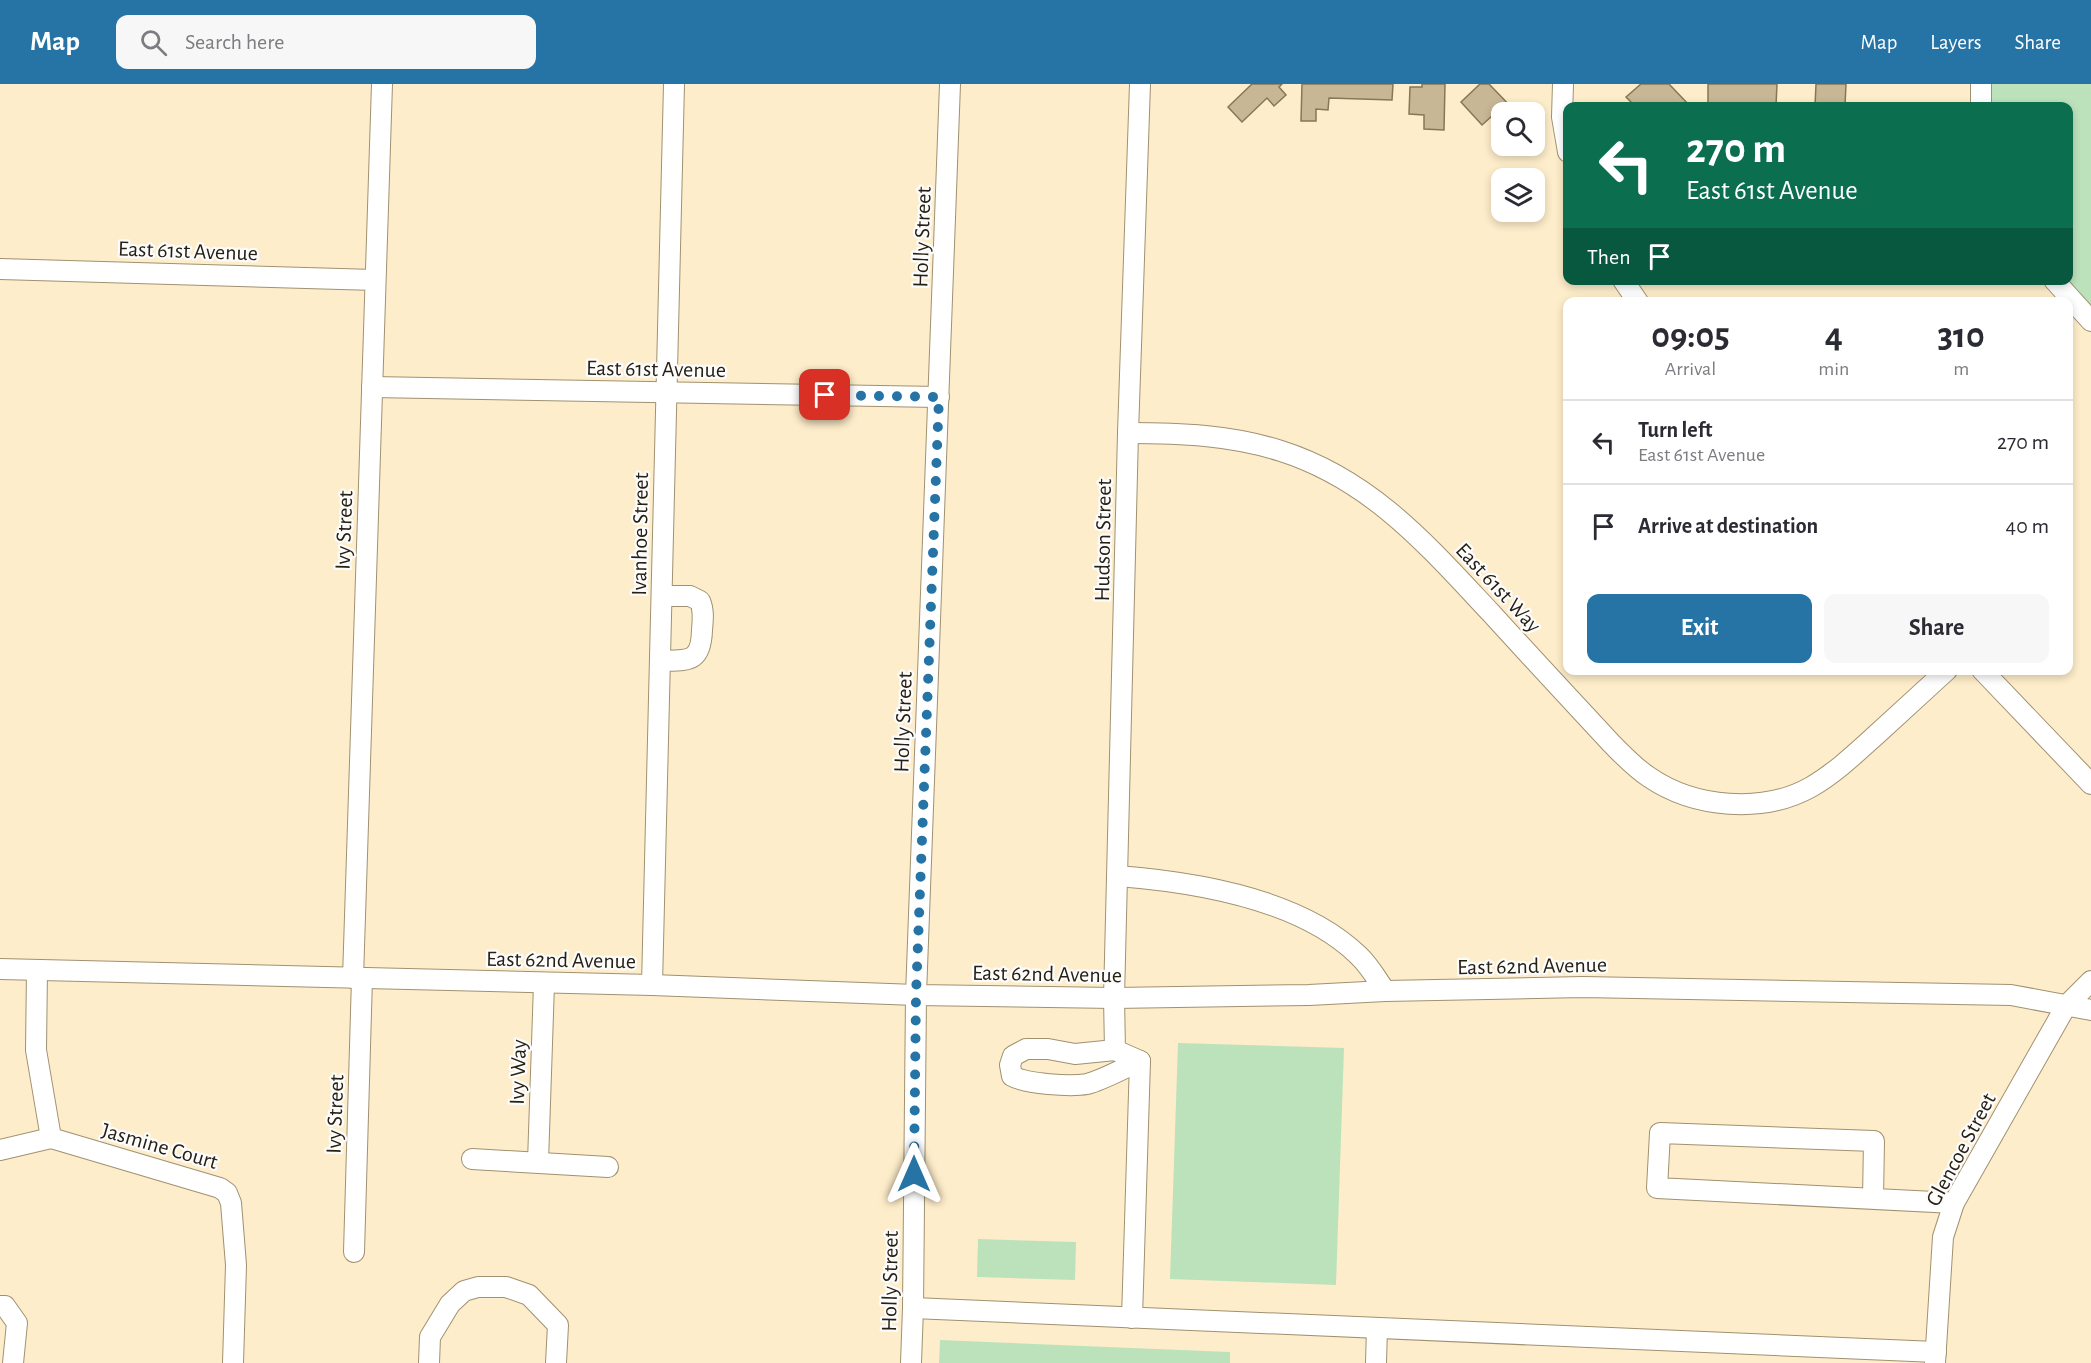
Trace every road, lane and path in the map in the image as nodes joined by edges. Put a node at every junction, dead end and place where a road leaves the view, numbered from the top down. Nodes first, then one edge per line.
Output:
1 (382, 84) edge
2 (674, 84) edge
3 (951, 84) edge
4 (1140, 84) edge
5 (1563, 84) edge
6 (1981, 84) edge
7 (1981, 102) edge
8 (1563, 123) edge
9 (0, 269) edge
10 (375, 280) junction
11 (2059, 285) edge
12 (2069, 297) edge
13 (2073, 301) edge
14 (2091, 321) edge
15 (372, 387) junction
16 (667, 393) junction
17 (939, 397) junction
18 (1128, 433) junction
19 (662, 596) junction
20 (660, 660) junction
21 (1941, 675) edge
22 (1987, 675) edge
23 (2091, 784) edge
24 (1118, 876) junction
25 (0, 969) edge
26 (37, 970) junction
27 (357, 978) junction
28 (2091, 981) edge
29 (544, 984) junction
30 (652, 986) junction
31 (1385, 991) junction
32 (916, 995) junction
33 (1114, 998) junction
34 (2067, 1006) junction
35 (2091, 1010) edge
36 (1116, 1050) junction
37 (1140, 1061) junction
38 (51, 1138) junction
39 (0, 1150) edge
40 (472, 1159) dead end
41 (538, 1162) junction
42 (608, 1167) dead end
43 (1873, 1198) junction
44 (1954, 1203) junction
45 (354, 1252) dead end
46 (0, 1306) edge
47 (913, 1308) junction
48 (1132, 1318) junction
49 (1377, 1328) junction
50 (1936, 1358) edge
51 (14, 1363) edge
52 (233, 1363) edge
53 (429, 1363) edge
54 (556, 1363) edge
55 (911, 1363) edge
56 (1376, 1363) edge

1 - 10 street, Ivy Street
2 - 16 street, Ivanhoe Street
3 - 17 street, Holly Street
4 - 18 street, Hudson Street
5 - 8 street
6 - 7 street
9 - 10 street, East 61st Avenue
10 - 15 street, Ivy Street
11 - 12 street
13 - 14 street
15 - 16 street, East 61st Avenue
15 - 27 street, Ivy Street
16 - 17 street, East 61st Avenue
16 - 19 street, Ivanhoe Street
17 - 32 street, Holly Street
18 - 21 street, East 61st Way
18 - 24 street, Hudson Street
19 - 20 street, Ivanhoe Street
19 - 20 street
20 - 30 street, Ivanhoe Street
22 - 23 street
24 - 31 street
24 - 33 street, Hudson Street
25 - 26 street, East 62nd Avenue
26 - 27 street, East 62nd Avenue
26 - 38 street
27 - 29 street, East 62nd Avenue
27 - 45 street, Ivy Street
28 - 34 street, Glencoe Street
29 - 30 street, East 62nd Avenue
29 - 41 street, Ivy Way
30 - 32 street, East 62nd Avenue
31 - 33 street, East 62nd Avenue
31 - 34 street, East 62nd Avenue
32 - 33 street, East 62nd Avenue
32 - 47 street, Holly Street
33 - 36 street, Hudson Street
34 - 35 street, East 62nd Avenue
34 - 44 street, Glencoe Street
36 - 37 street
36 - 37 street
37 - 48 street
38 - 39 street, Jasmine Court
38 - 52 street, Jasmine Court
40 - 41 street
41 - 42 street
43 - 43 street
43 - 44 street
44 - 50 street, Glencoe Street
46 - 51 street
47 - 48 street
47 - 55 street, Holly Street
48 - 49 street
49 - 50 street
49 - 56 street
53 - 54 street

